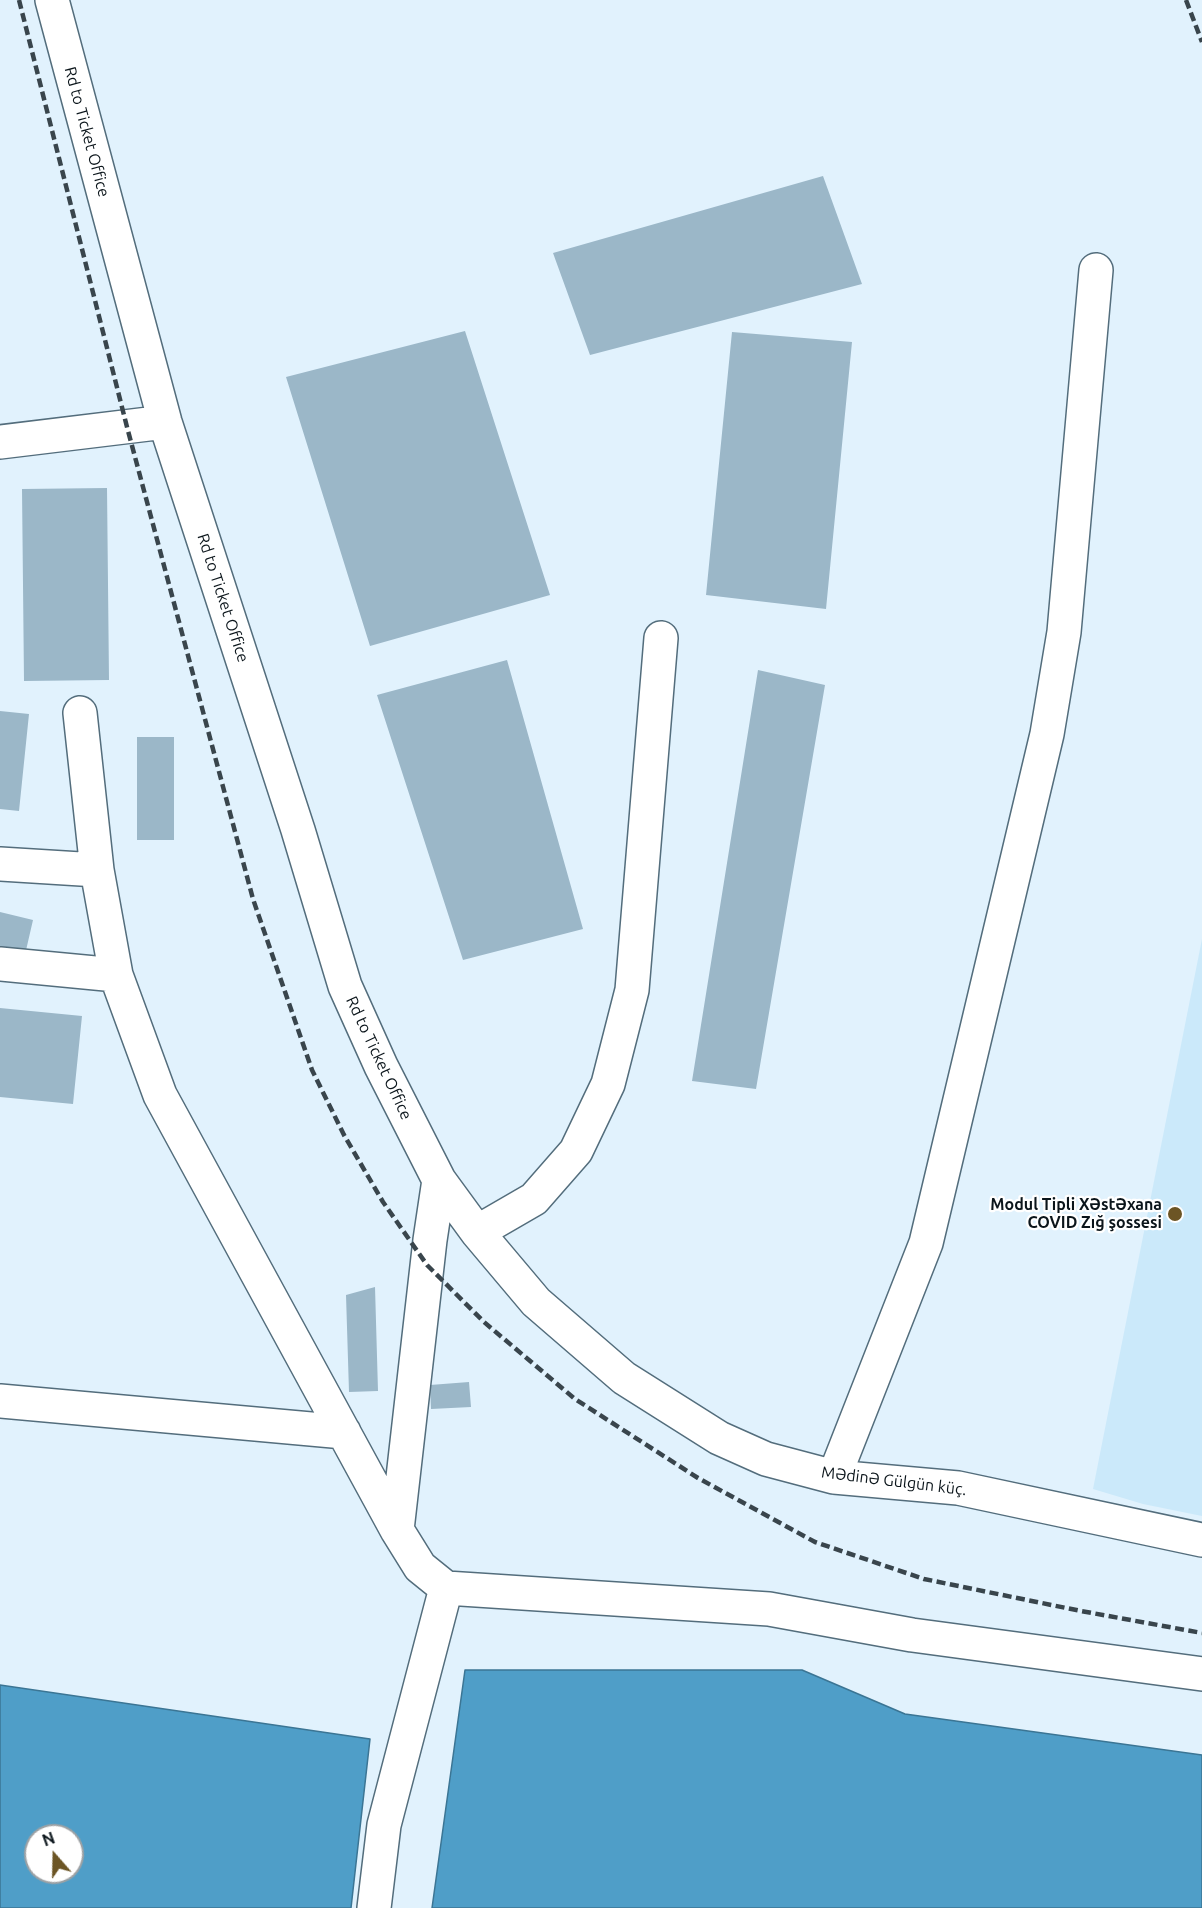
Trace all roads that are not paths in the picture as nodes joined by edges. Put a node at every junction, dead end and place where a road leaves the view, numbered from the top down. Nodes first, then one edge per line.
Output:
1 (52, 0) edge
2 (1096, 270) dead end
3 (165, 422) junction
4 (0, 442) edge
5 (661, 638) dead end
6 (80, 713) dead end
7 (0, 864) edge
8 (97, 870) junction
9 (0, 964) edge
10 (116, 975) junction
11 (439, 1180) junction
12 (477, 1232) junction
13 (0, 1401) edge
14 (344, 1432) junction
15 (834, 1477) junction
16 (398, 1530) junction
17 (1202, 1540) edge
18 (446, 1588) junction
19 (1202, 1674) edge
20 (375, 1908) edge

1 - 3 street, Rd to Ticket Office
2 - 15 street
3 - 4 street
3 - 11 street, Rd to Ticket Office
5 - 12 street
6 - 8 street
7 - 8 street
8 - 10 street
9 - 10 street
10 - 14 street
11 - 12 street, Mədinə Gülgün küç.
11 - 16 street
12 - 15 street, Mədinə Gülgün küç.
13 - 14 street
14 - 16 street
15 - 17 street, Mədinə Gülgün küç.
16 - 18 street
18 - 19 street
18 - 20 street

